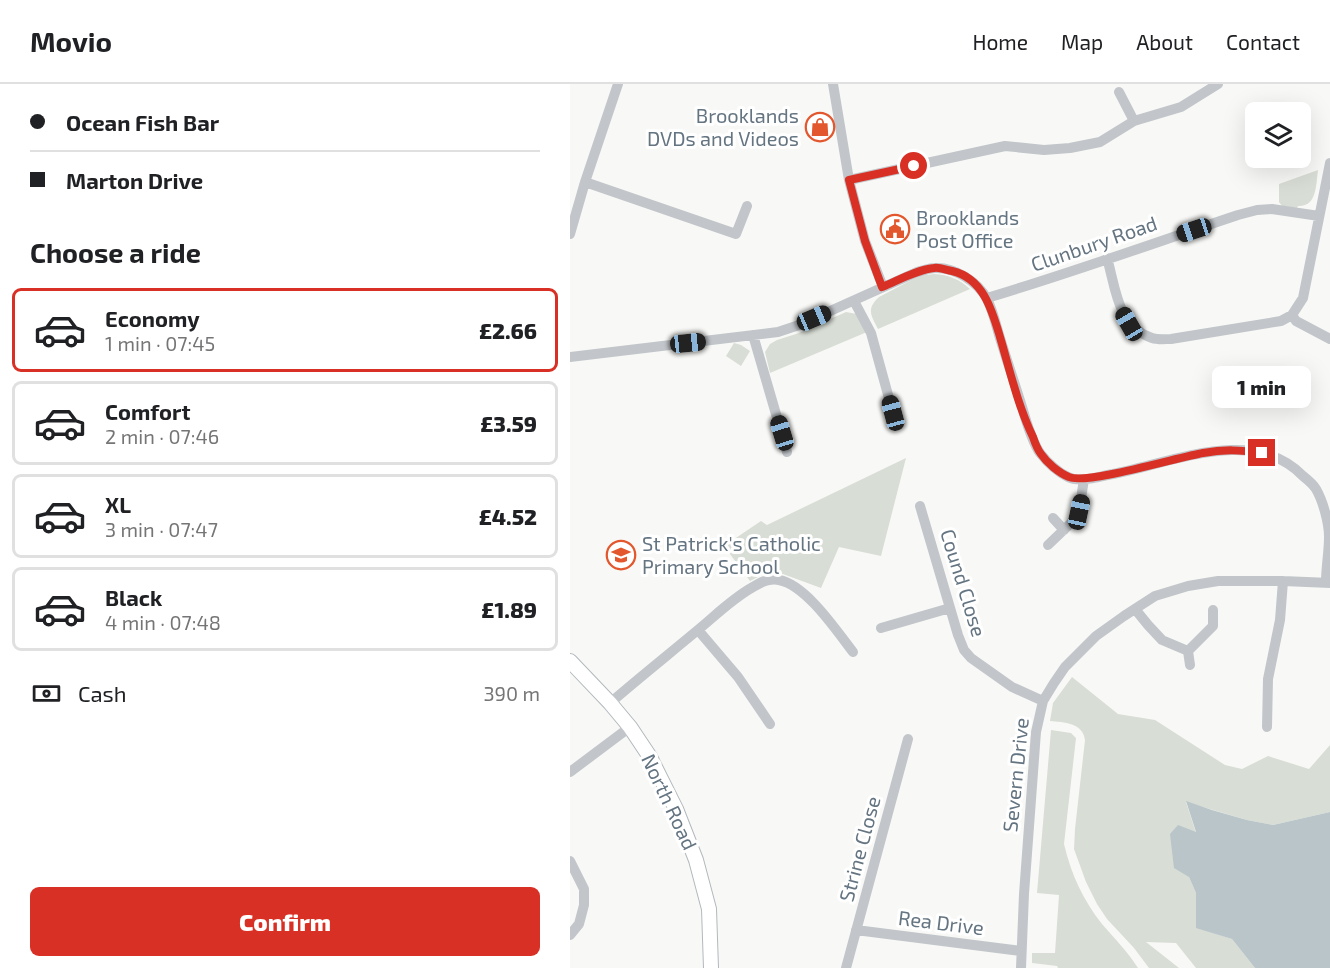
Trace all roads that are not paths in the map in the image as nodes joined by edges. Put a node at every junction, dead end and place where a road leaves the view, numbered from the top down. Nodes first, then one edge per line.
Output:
1 (618, 84) edge
2 (833, 84) edge
3 (1218, 84) edge
4 (1119, 92) dead end
5 (1134, 121) junction
6 (1330, 163) edge
7 (849, 180) junction
8 (585, 182) junction
9 (1328, 182) edge
10 (747, 206) dead end
11 (1319, 216) junction
12 (570, 233) edge
13 (1107, 258) junction
14 (882, 287) junction
15 (987, 298) junction
16 (854, 301) junction
17 (1292, 315) junction
18 (753, 335) junction
19 (1330, 339) edge
20 (570, 357) edge
21 (893, 413) dead end
22 (788, 452) dead end
23 (1084, 479) junction
24 (920, 506) dead end
25 (1053, 518) dead end
26 (1064, 530) junction
27 (1048, 545) dead end
28 (1283, 581) junction
29 (1328, 583) edge
30 (950, 608) junction
31 (1135, 609) junction
32 (1214, 610) dead end
33 (881, 628) dead end
34 (698, 630) junction
35 (1188, 651) junction
36 (853, 652) dead end
37 (570, 661) edge
38 (1190, 664) dead end
39 (1043, 701) junction
40 (610, 703) junction
41 (770, 724) dead end
42 (630, 727) junction
43 (1267, 727) dead end
44 (908, 739) dead end
45 (570, 772) edge
46 (570, 861) edge
47 (856, 930) junction
48 (570, 935) edge
49 (1022, 951) junction
50 (711, 968) edge
51 (846, 968) edge
52 (1021, 968) edge

1 - 8 street
2 - 7 street
3 - 5 street
4 - 5 street
5 - 7 street
6 - 9 street
7 - 14 street
8 - 10 street
8 - 12 street
9 - 11 street
11 - 13 street, Clunbury Road
11 - 17 street
13 - 15 street, Clunbury Road
13 - 17 street
14 - 15 street
14 - 16 street
15 - 23 street
16 - 18 street
16 - 21 street
17 - 19 street
18 - 20 street
18 - 22 street
23 - 26 street
23 - 29 street
24 - 30 street, Cound Close
25 - 26 street
26 - 27 street
28 - 29 street, Severn Drive
28 - 31 street, Severn Drive
28 - 43 street
30 - 33 street
30 - 39 street, Cound Close
31 - 35 street
31 - 39 street, Severn Drive
32 - 35 street
34 - 36 street
34 - 40 street
34 - 41 street
35 - 38 street
37 - 40 street, North Road
39 - 49 street, Severn Drive
40 - 42 street, North Road
42 - 45 street
42 - 50 street, North Road
44 - 47 street, Strine Close
46 - 48 street
47 - 49 street, Rea Drive
47 - 51 street, Strine Close
49 - 52 street, Severn Drive

